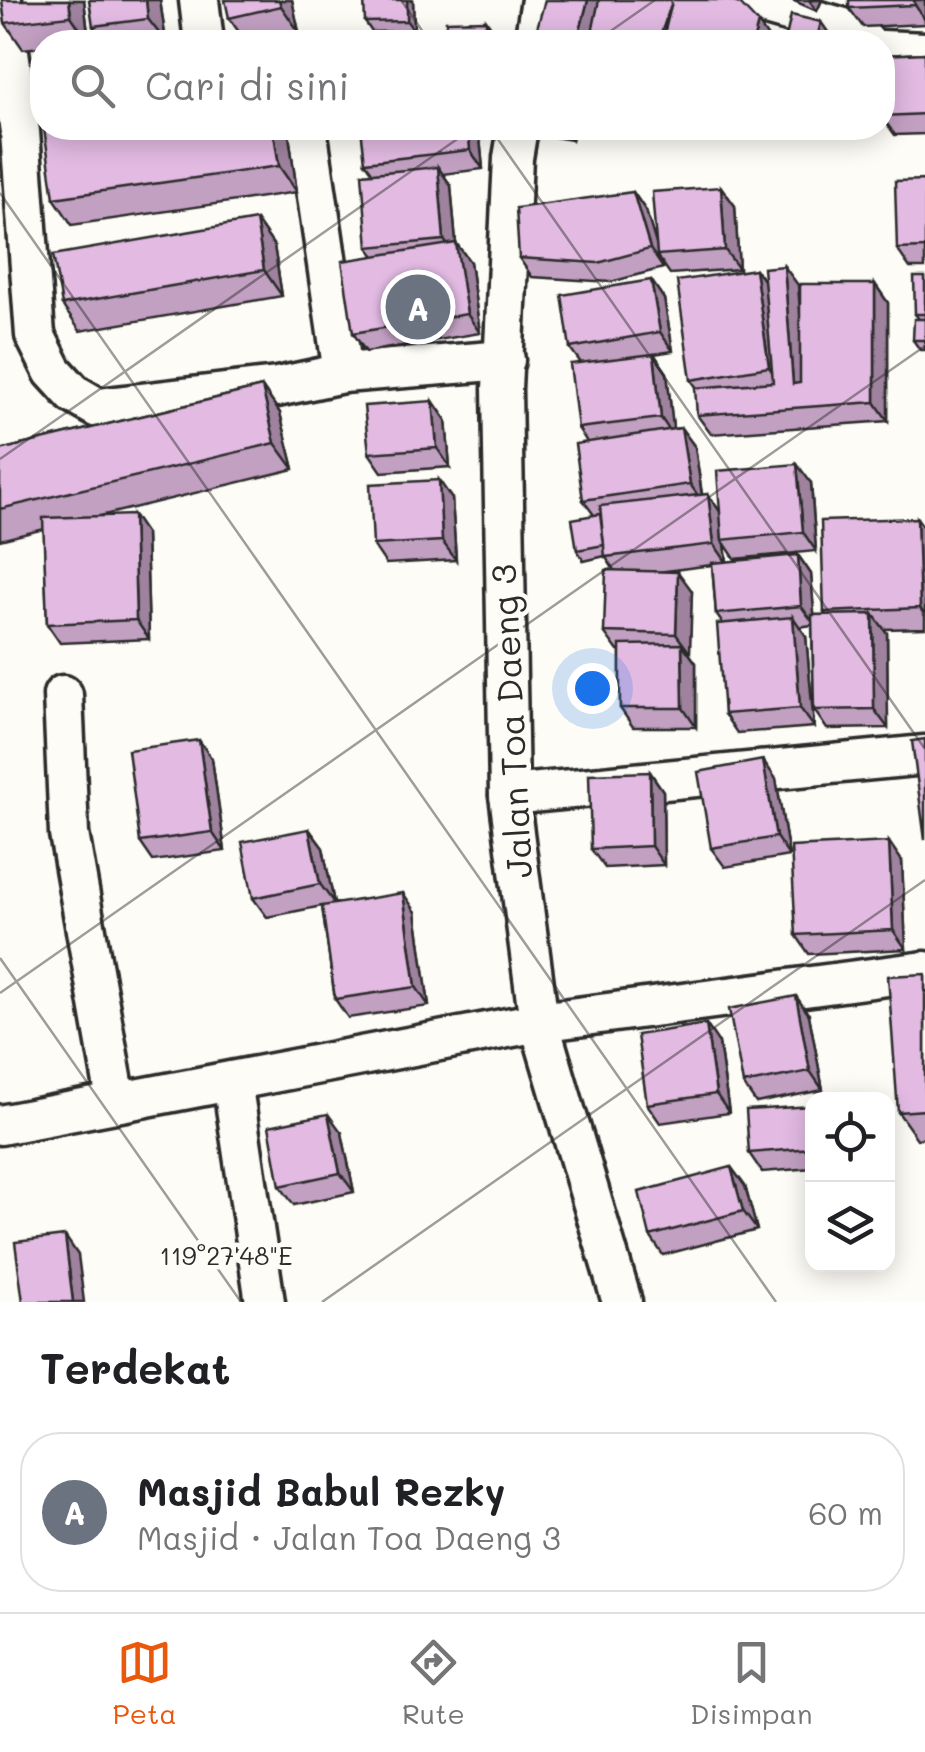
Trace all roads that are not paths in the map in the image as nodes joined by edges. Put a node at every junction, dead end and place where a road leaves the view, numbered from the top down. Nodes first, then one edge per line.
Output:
1 (2, 0) edge
2 (199, 0) edge
3 (542, 0) edge
4 (745, 0) edge
5 (203, 30) edge
6 (536, 30) edge
7 (851, 30) edge
8 (895, 51) edge
9 (925, 52) edge
10 (24, 131) edge
11 (309, 140) edge
12 (516, 140) edge
13 (505, 360) junction
14 (343, 374) junction
15 (64, 695) dead end
16 (925, 756) edge
17 (509, 795) junction
18 (925, 971) edge
19 (539, 1022) junction
20 (232, 1081) junction
21 (116, 1100) junction
22 (0, 1125) edge
23 (265, 1302) edge
24 (622, 1302) edge

1 - 10 street
2 - 5 street
3 - 6 street
4 - 7 street
8 - 9 street
10 - 14 street
11 - 14 street
12 - 13 street, Jalan Toa Daeng 3
13 - 14 street
13 - 17 street, Jalan Toa Daeng 3
15 - 21 street
16 - 17 street
17 - 19 street, Jalan Toa Daeng 3
18 - 19 street
19 - 20 street
19 - 24 street, Jalan Toa Daeng 3
20 - 21 street
20 - 23 street
21 - 22 street

